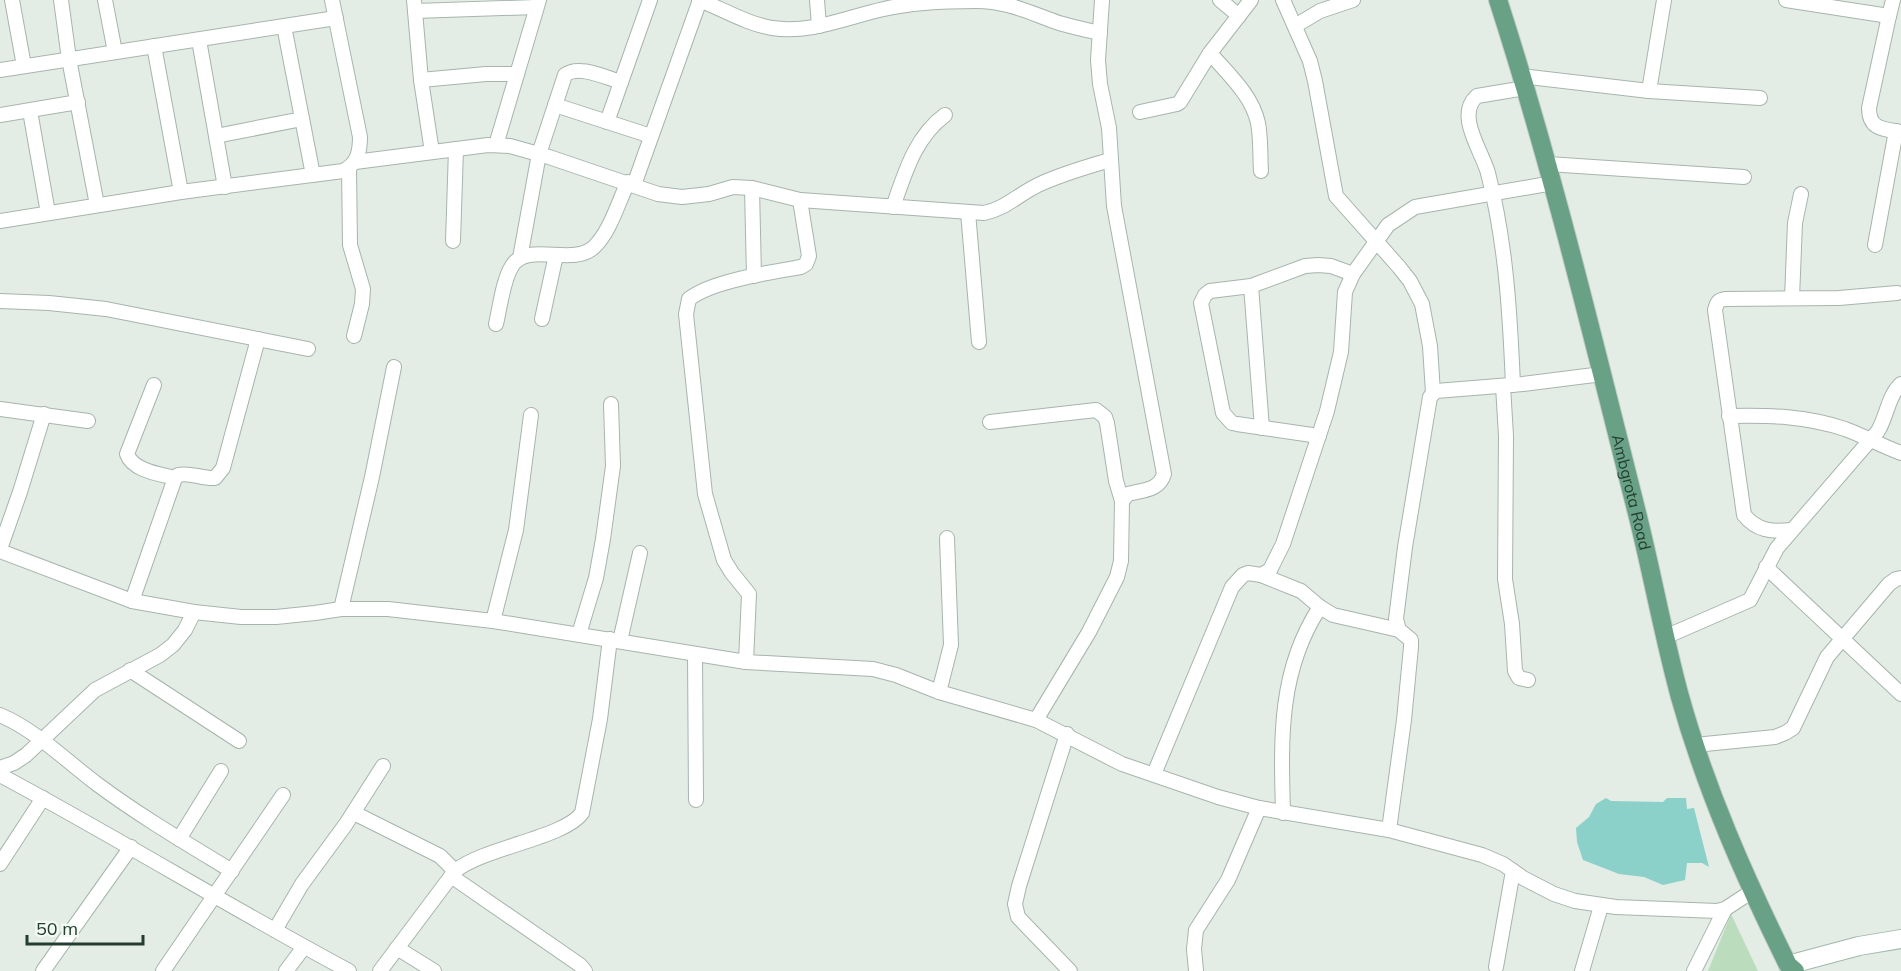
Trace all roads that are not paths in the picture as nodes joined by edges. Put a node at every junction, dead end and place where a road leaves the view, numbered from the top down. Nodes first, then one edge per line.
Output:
1 (12, 0) edge
2 (61, 0) edge
3 (105, 0) edge
4 (332, 0) edge
5 (650, 0) edge
6 (700, 0) edge
7 (818, 0) edge
8 (1102, 0) edge
9 (1220, 0) edge
10 (1251, 0) edge
11 (1283, 0) edge
12 (1353, 0) edge
13 (1498, 0) edge
14 (1664, 0) edge
15 (1786, 0) edge
16 (1893, 0) edge
17 (538, 4) edge
18 (415, 5) edge
19 (1239, 16) junction
20 (1889, 16) junction
21 (336, 18) junction
22 (284, 26) junction
23 (819, 26) junction
24 (1295, 26) junction
25 (1100, 33) junction
26 (199, 40) junction
27 (154, 46) junction
28 (115, 52) junction
29 (1210, 53) junction
30 (69, 59) junction
31 (24, 66) junction
32 (0, 70) edge
33 (517, 74) junction
34 (421, 80) junction
35 (621, 82) junction
36 (1523, 82) junction
37 (1649, 91) junction
38 (1760, 98) dead end
39 (78, 102) junction
40 (555, 105) junction
41 (30, 111) junction
42 (1140, 112) dead end
43 (0, 115) edge
44 (945, 115) dead end
45 (302, 119) junction
46 (607, 122) junction
47 (1898, 132) edge
48 (216, 136) junction
49 (651, 136) junction
50 (496, 145) junction
51 (456, 149) junction
52 (432, 152) junction
53 (539, 154) junction
54 (1110, 160) junction
55 (1548, 164) junction
56 (352, 165) junction
57 (1261, 171) dead end
58 (313, 175) junction
59 (1744, 177) dead end
60 (631, 183) junction
61 (1552, 183) junction
62 (225, 186) junction
63 (752, 188) junction
64 (181, 192) junction
65 (1493, 193) junction
66 (1801, 194) dead end
67 (800, 200) junction
68 (98, 205) junction
69 (893, 207) junction
70 (968, 212) junction
71 (48, 213) junction
72 (0, 221) edge
73 (453, 241) dead end
74 (1376, 241) junction
75 (1875, 246) dead end
76 (556, 255) junction
77 (520, 258) junction
78 (1353, 274) junction
79 (754, 276) junction
80 (1251, 286) junction
81 (1897, 293) dead end
82 (1792, 298) junction
83 (0, 301) edge
84 (542, 319) dead end
85 (496, 324) dead end
86 (354, 336) dead end
87 (258, 339) junction
88 (979, 342) dead end
89 (308, 349) dead end
90 (394, 367) dead end
91 (1602, 374) junction
92 (1901, 384) edge
93 (154, 385) dead end
94 (1508, 385) junction
95 (1433, 393) junction
96 (611, 404) dead end
97 (0, 409) edge
98 (44, 414) junction
99 (531, 415) dead end
100 (1729, 416) junction
101 (88, 421) dead end
102 (990, 422) dead end
103 (1262, 428) junction
104 (1319, 436) junction
105 (1872, 440) junction
106 (1901, 453) edge
107 (175, 478) junction
108 (1122, 501) junction
109 (1791, 530) junction
110 (947, 538) dead end
111 (0, 550) edge
112 (640, 553) dead end
113 (1766, 567) junction
114 (1261, 575) junction
115 (1901, 578) edge
116 (132, 601) junction
117 (1320, 607) junction
118 (341, 609) junction
119 (194, 612) junction
120 (493, 621) junction
121 (1399, 630) junction
122 (579, 634) junction
123 (1665, 637) junction
124 (1841, 639) junction
125 (615, 640) junction
126 (694, 654) junction
127 (746, 662) junction
128 (130, 670) junction
129 (1528, 680) dead end
130 (939, 692) junction
131 (1901, 694) edge
132 (0, 715) edge
133 (1036, 720) junction
134 (1067, 734) junction
135 (43, 740) junction
136 (239, 741) dead end
137 (1695, 745) junction
138 (383, 766) dead end
139 (0, 768) edge
140 (221, 771) dead end
141 (1155, 774) junction
142 (0, 776) edge
143 (283, 795) dead end
144 (43, 798) junction
145 (696, 800) dead end
146 (1259, 808) junction
147 (354, 813) junction
148 (1283, 813) junction
149 (1389, 830) junction
150 (179, 839) junction
151 (131, 847) junction
152 (0, 864) edge
153 (232, 871) junction
154 (1513, 871) junction
155 (453, 873) junction
156 (1751, 892) junction
157 (214, 897) junction
158 (1601, 906) junction
159 (1725, 909) junction
160 (274, 930) junction
161 (1901, 939) edge
162 (304, 946) junction
163 (397, 948) junction
164 (1496, 967) dead end
165 (1790, 969) edge
166 (44, 971) edge
167 (163, 971) edge
168 (286, 971) edge
169 (349, 971) edge
170 (380, 971) edge
171 (434, 971) edge
172 (585, 971) edge
173 (1070, 971) edge
174 (1196, 971) edge
175 (1582, 971) edge
176 (1694, 971) edge

1 - 31 street
2 - 30 street
3 - 28 street
4 - 21 street
5 - 35 street
6 - 23 street
6 - 49 street
7 - 23 street
8 - 25 street
9 - 19 street
10 - 19 street
11 - 24 street
12 - 24 street
13 - 36 main road, Ambgrota Road
14 - 37 street
15 - 20 street
16 - 20 street
17 - 18 street
17 - 33 street
18 - 34 street
19 - 29 street
20 - 47 street
21 - 22 street
21 - 56 street
22 - 26 street
22 - 45 street
23 - 25 street
24 - 74 street
25 - 54 street
26 - 27 street
26 - 48 street
27 - 28 street
27 - 64 street
28 - 30 street
29 - 42 street
29 - 57 street
30 - 31 street
30 - 39 street
31 - 32 street
33 - 34 street
33 - 50 street
34 - 52 street
35 - 40 street
35 - 46 street
36 - 37 street
36 - 55 main road, Ambgrota Road
36 - 65 street
37 - 38 street
39 - 41 street
39 - 68 street
40 - 46 street
40 - 53 street
41 - 43 street
41 - 71 street
44 - 69 street
45 - 48 street
45 - 58 street
46 - 49 street
47 - 75 street
48 - 62 street
49 - 60 street
50 - 51 street
50 - 53 street
51 - 52 street
51 - 73 street
52 - 56 street
53 - 60 street
53 - 77 street
54 - 70 street
54 - 108 street
55 - 59 street
55 - 61 main road, Ambgrota Road
56 - 58 street
56 - 86 street
58 - 62 street
60 - 63 street
60 - 76 street
61 - 65 street
61 - 91 main road, Ambgrota Road
62 - 64 street
63 - 67 street
63 - 79 street
64 - 68 street
65 - 74 street
65 - 94 street
66 - 82 street
67 - 69 street
67 - 79 street
68 - 71 street
69 - 70 street
70 - 88 street
71 - 72 street
74 - 78 street
74 - 95 street
76 - 77 street
76 - 84 street
77 - 85 street
78 - 80 street
78 - 104 street
79 - 127 street
80 - 103 street
80 - 103 street
81 - 82 street
82 - 100 street
83 - 87 street
87 - 89 street
87 - 107 street
90 - 118 street
91 - 94 street
91 - 123 main road, Ambgrota Road
92 - 105 street
93 - 107 street
94 - 95 street
94 - 129 street
95 - 121 street
96 - 122 street
97 - 98 street
98 - 101 street
98 - 111 street
99 - 120 street
100 - 105 street
100 - 109 street
102 - 108 street
103 - 104 street
104 - 114 street
105 - 106 street
105 - 109 street
107 - 116 street
108 - 133 street
109 - 113 street
110 - 130 street
111 - 116 street
112 - 125 street
113 - 123 street
113 - 124 street
114 - 117 street
114 - 141 street
115 - 124 street
116 - 119 street
117 - 121 street
117 - 148 street
118 - 119 street
118 - 120 street
119 - 128 street
120 - 122 street
121 - 149 street
122 - 125 street
123 - 137 main road, Ambgrota Road
124 - 131 street
124 - 137 street
125 - 126 street
125 - 155 street
126 - 127 street
126 - 145 street
127 - 130 street
128 - 135 street
128 - 136 street
130 - 133 street
132 - 135 street
133 - 134 street
134 - 141 street
134 - 173 street
135 - 139 street
135 - 150 street
137 - 156 main road, Ambgrota Road
138 - 147 street
140 - 150 street
141 - 146 street
142 - 144 street
143 - 153 street
144 - 151 street
144 - 152 street
146 - 148 street
146 - 174 street
147 - 155 street
147 - 160 street
148 - 149 street
149 - 154 street
150 - 153 street
151 - 157 street
151 - 166 street
153 - 157 street
154 - 158 street
154 - 164 street
155 - 163 street
155 - 172 street
156 - 159 street
156 - 165 main road, Ambgrota Road
157 - 160 street
157 - 167 street
158 - 159 street
158 - 175 street
159 - 176 street
160 - 162 street
161 - 165 main road
162 - 168 street
162 - 169 street
163 - 170 street
163 - 171 street

